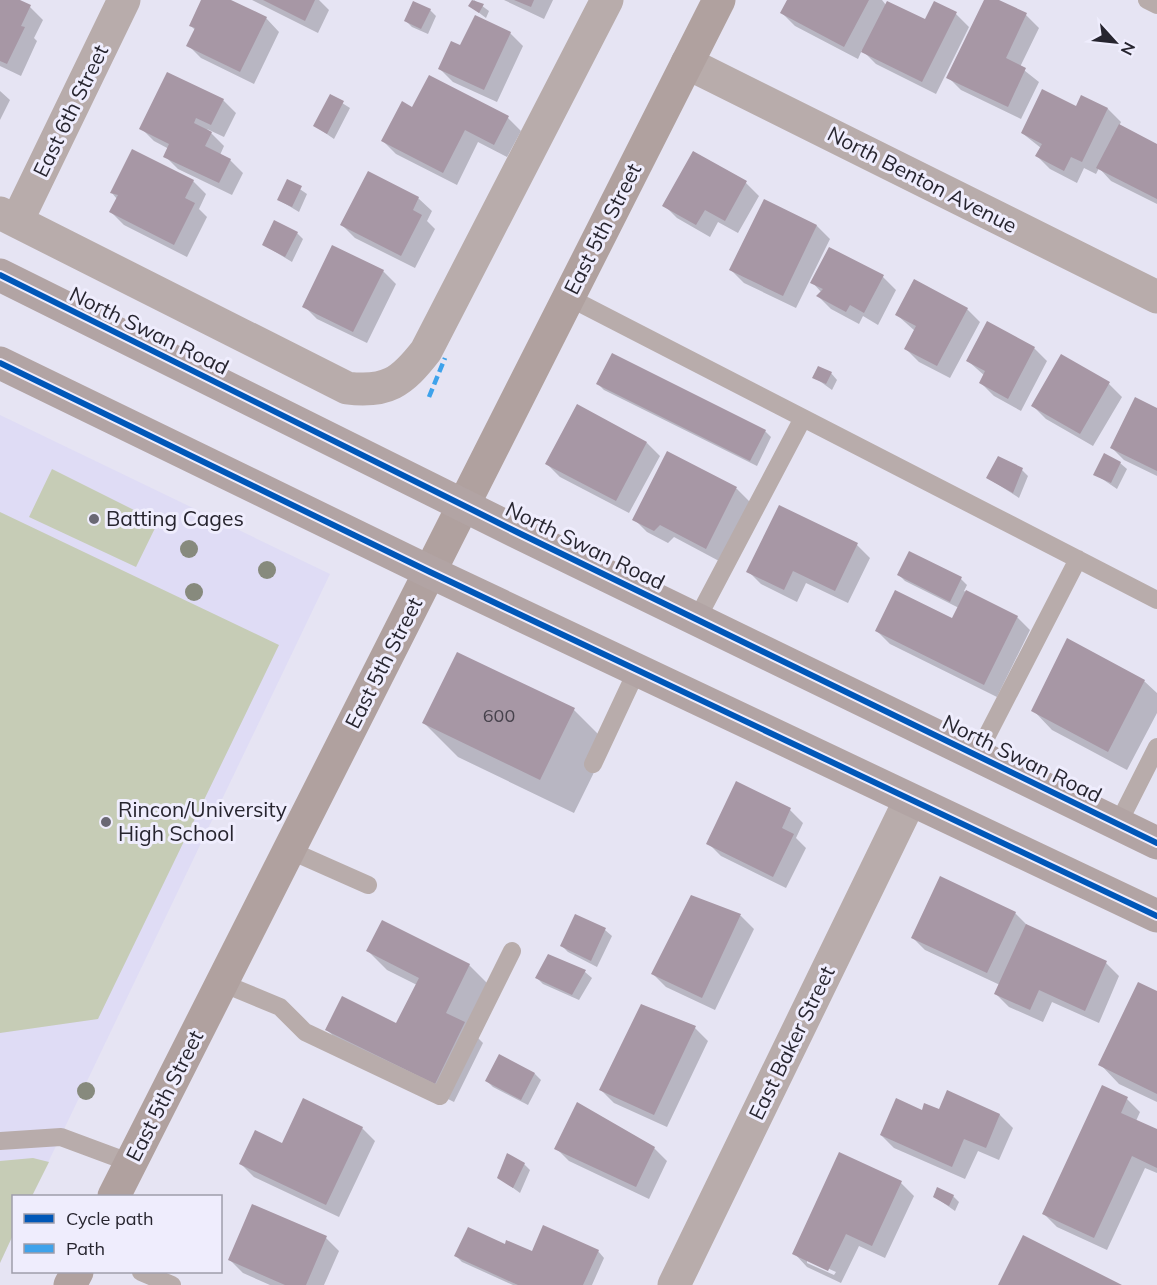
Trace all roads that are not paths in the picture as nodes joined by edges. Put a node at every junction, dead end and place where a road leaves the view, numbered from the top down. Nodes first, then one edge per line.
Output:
1 (124, 0) edge
2 (607, 0) edge
3 (719, 0) edge
4 (1147, 0) edge
5 (1157, 5) edge
6 (687, 63) junction
7 (9, 217) edge
8 (0, 275) edge
9 (568, 297) junction
10 (1157, 297) edge
11 (0, 363) edge
12 (803, 418) junction
13 (464, 506) junction
14 (1078, 559) junction
15 (430, 572) junction
16 (1157, 600) edge
17 (697, 619) junction
18 (637, 670) junction
19 (1157, 747) edge
20 (977, 755) junction
21 (593, 764) dead end
22 (910, 800) junction
23 (1118, 824) junction
24 (1157, 843) edge
25 (289, 850) junction
26 (368, 885) dead end
27 (1157, 916) edge
28 (512, 951) dead end
29 (222, 983) junction
30 (0, 1141) edge
31 (131, 1163) junction
32 (115, 1195) edge
33 (143, 1273) edge
34 (172, 1285) edge
35 (674, 1285) edge

1 - 7 street, East 6th Street
2 - 7 street, North Swan Road
3 - 6 street, East 5th Street
4 - 5 lane
6 - 9 street, East 5th Street
6 - 10 street, North Benton Avenue
8 - 13 main road, North Swan Road
9 - 12 lane
9 - 13 street, East 5th Street
11 - 15 main road
12 - 14 lane
12 - 17 lane
13 - 15 street, East 5th Street
13 - 17 main road, North Swan Road
14 - 16 lane
14 - 20 lane
15 - 18 main road
15 - 25 street, East 5th Street
17 - 20 main road, North Swan Road
18 - 21 lane
18 - 22 main road
19 - 23 lane
20 - 23 main road, North Swan Road
22 - 27 main road
22 - 35 street, East Baker Street
23 - 24 main road, North Swan Road
25 - 26 lane
25 - 29 street, East 5th Street
28 - 29 lane
29 - 31 street, East 5th Street
30 - 31 lane
31 - 32 street, East 5th Street
33 - 34 lane

